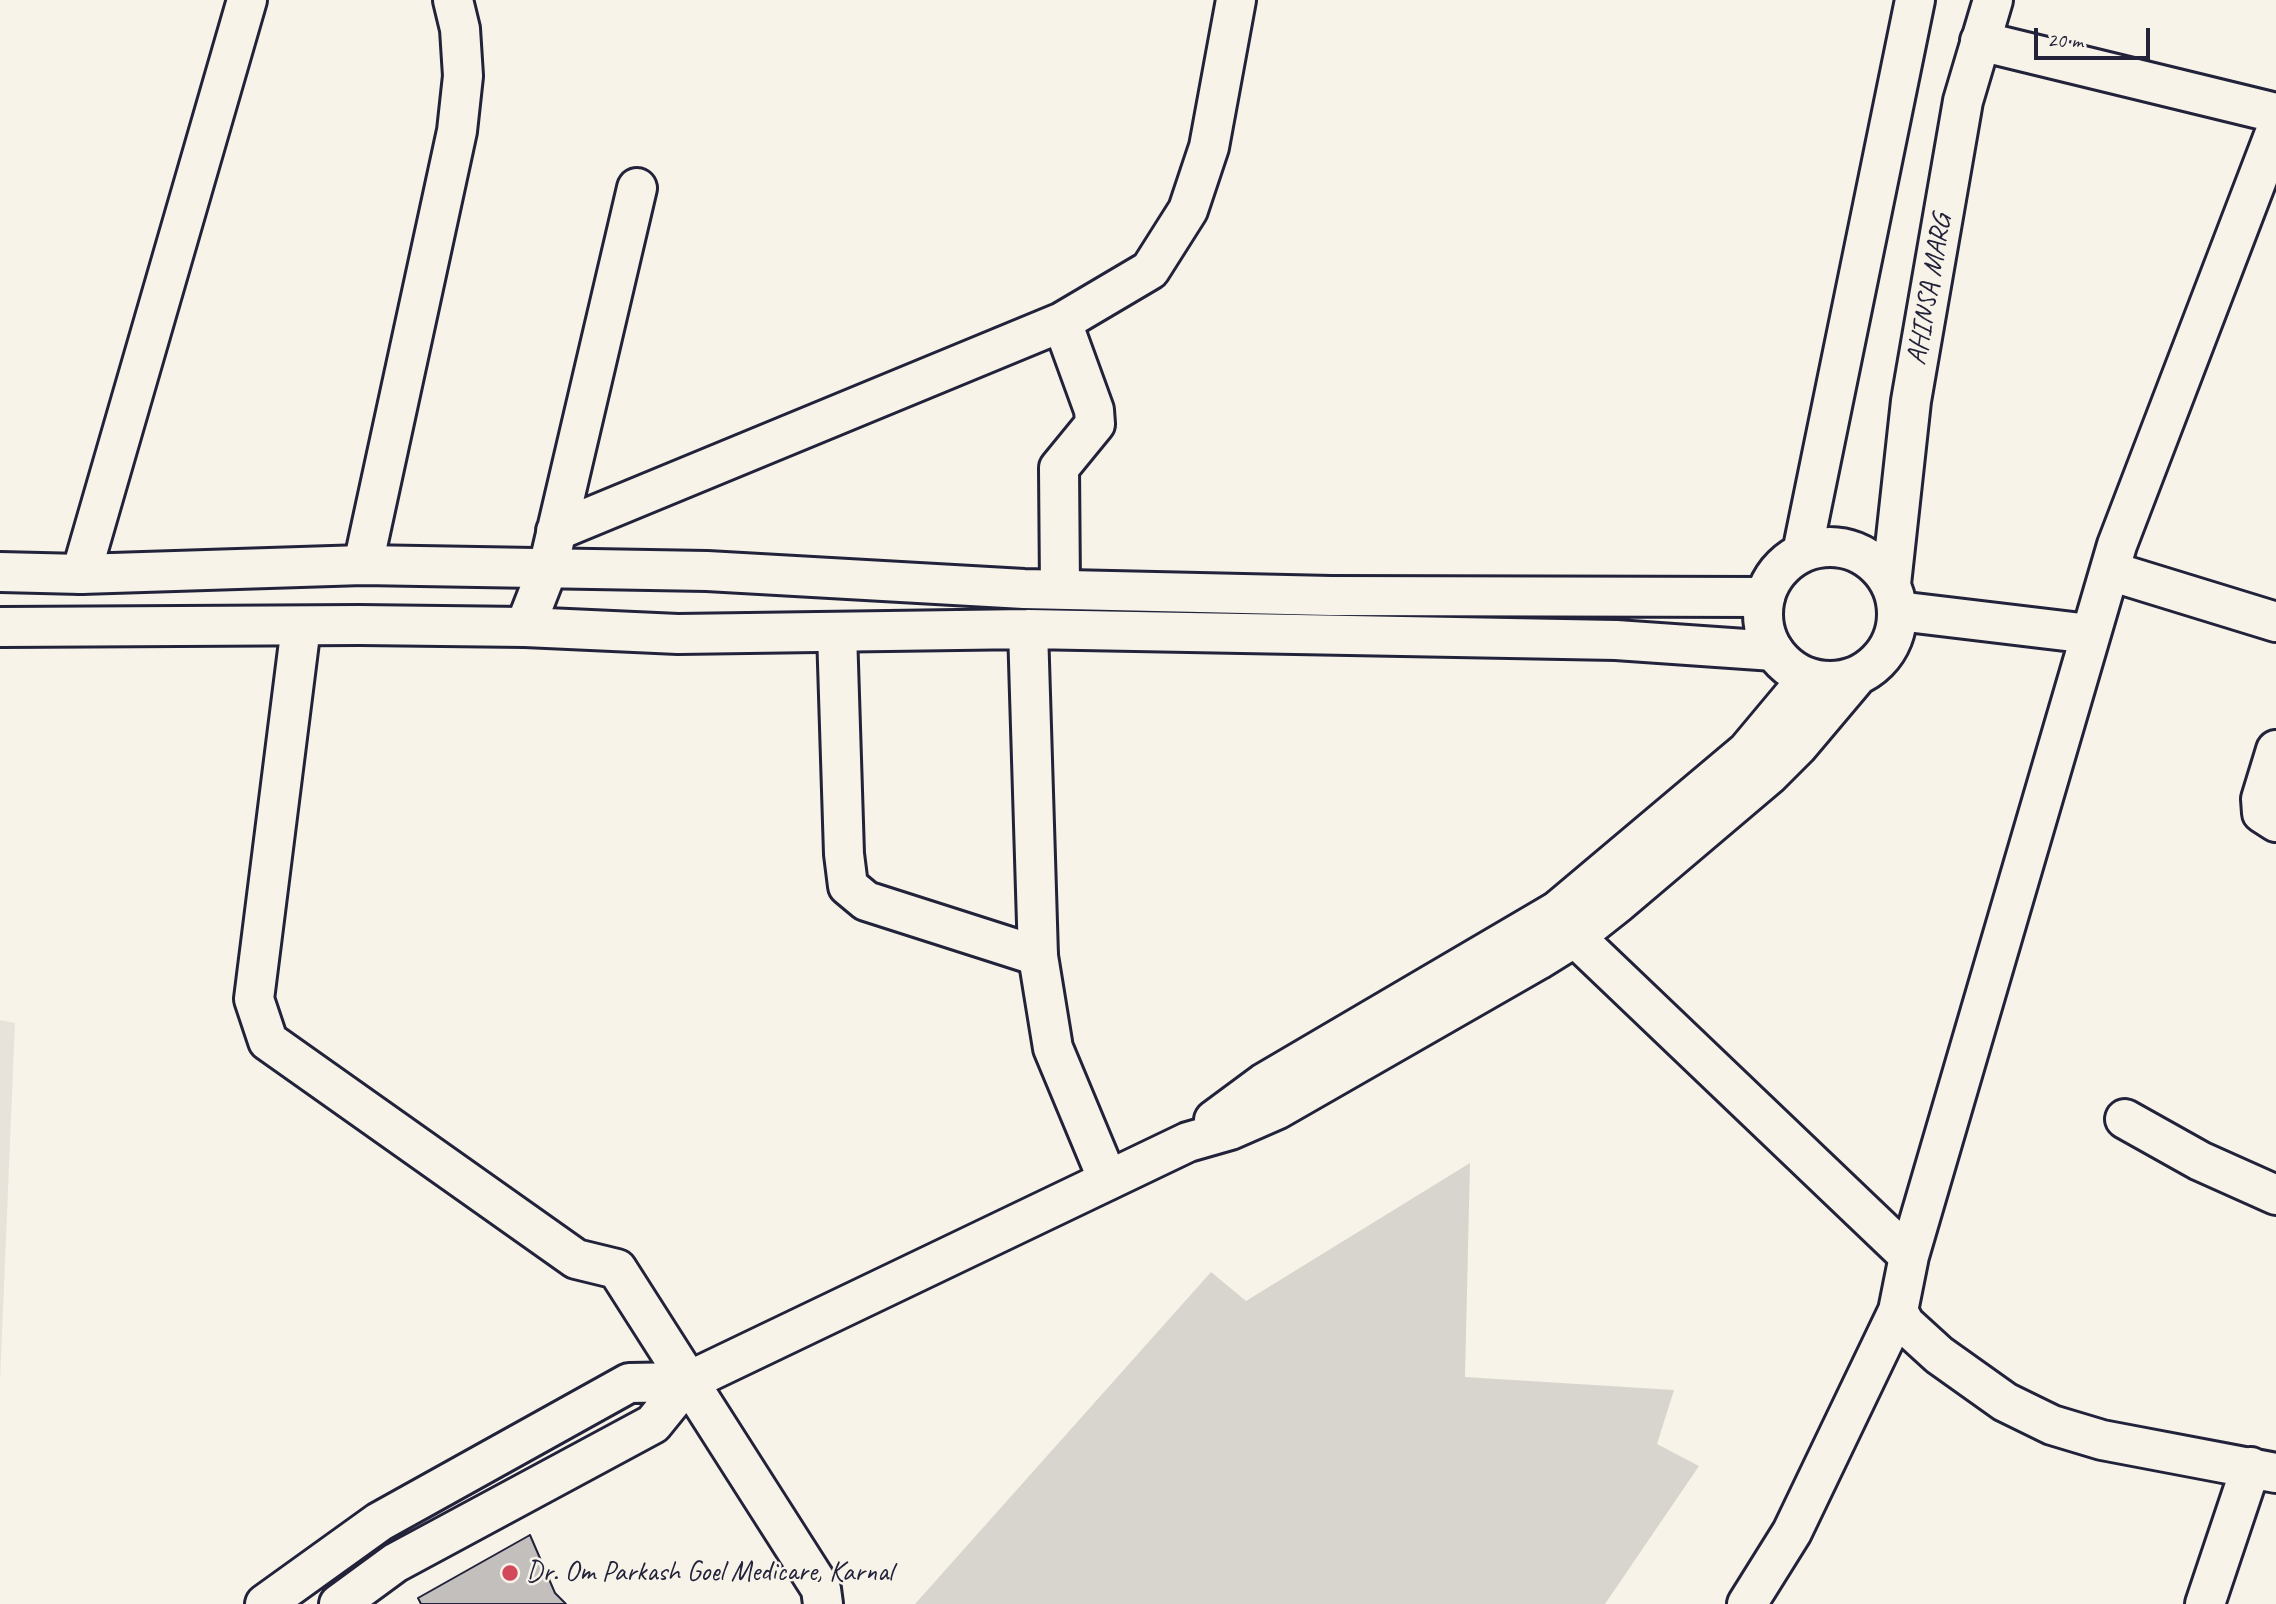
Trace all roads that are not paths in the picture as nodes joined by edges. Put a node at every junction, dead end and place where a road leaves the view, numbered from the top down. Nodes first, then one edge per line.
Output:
1 (247, 0) edge
2 (453, 0) edge
3 (1236, 0) edge
4 (1915, 0) edge
5 (1993, 0) edge
6 (1980, 41) junction
7 (2276, 113) edge
8 (2276, 130) edge
9 (637, 188) dead end
10 (1062, 322) junction
11 (556, 531) junction
12 (1802, 553) junction
13 (363, 565) junction
14 (548, 568) junction
15 (2110, 571) junction
16 (0, 572) edge
17 (81, 574) junction
18 (1060, 588) junction
19 (1227, 594) junction
20 (1765, 597) junction
21 (1894, 598) junction
22 (2276, 622) edge
23 (301, 626) junction
24 (525, 627) junction
25 (0, 628) edge
26 (1028, 629) junction
27 (836, 632) junction
28 (1224, 633) junction
29 (2090, 634) junction
30 (1774, 650) junction
31 (1857, 676) junction
32 (1808, 678) junction
33 (2276, 750) edge
34 (2276, 822) edge
35 (1566, 924) junction
36 (1038, 956) junction
37 (2124, 1119) dead end
38 (1108, 1180) junction
39 (2276, 1195) edge
40 (1909, 1256) junction
41 (1898, 1311) junction
42 (687, 1382) junction
43 (2263, 1470) edge
44 (265, 1604) edge
45 (339, 1604) edge
46 (823, 1604) edge
47 (1748, 1604) edge
48 (2205, 1604) edge

1 - 17 main road
2 - 13 main road
3 - 10 main road
4 - 12 main road
5 - 6 main road, AHINSA MARG
6 - 7 main road
6 - 21 main road, AHINSA MARG
8 - 15 main road
9 - 11 main road
10 - 11 main road
10 - 18 main road
11 - 14 main road
12 - 20 main road
12 - 21 main road
13 - 14 main road
13 - 17 main road
14 - 18 main road
14 - 24 main road
15 - 22 main road
15 - 29 main road
16 - 17 main road
18 - 19 main road
19 - 20 main road
19 - 28 main road
20 - 30 main road
21 - 29 main road
21 - 31 main road
23 - 24 main road
23 - 25 main road
23 - 42 main road
24 - 27 main road
26 - 27 main road
26 - 28 main road
26 - 36 main road
27 - 36 main road
28 - 30 main road
29 - 40 main road
30 - 32 main road
31 - 32 main road
31 - 35 main road
32 - 35 main road
33 - 34 main road
35 - 38 main road
35 - 40 main road
36 - 38 main road
37 - 39 main road
38 - 42 main road
40 - 41 main road
41 - 43 main road
41 - 47 main road
42 - 44 main road
42 - 45 main road
42 - 46 main road
43 - 48 main road

